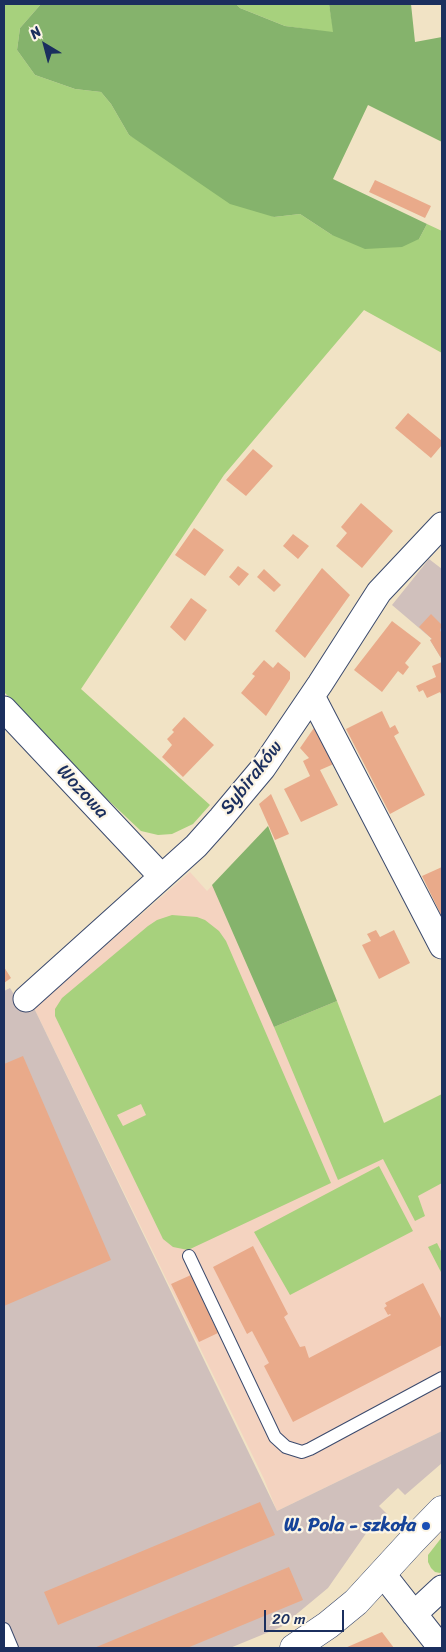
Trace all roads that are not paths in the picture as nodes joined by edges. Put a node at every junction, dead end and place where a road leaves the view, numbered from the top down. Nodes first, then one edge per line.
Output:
1 (442, 526) edge
2 (312, 696) junction
3 (4, 709) edge
4 (161, 876) junction
5 (442, 946) edge
6 (26, 999) dead end
7 (189, 1256) dead end
8 (442, 1378) edge
9 (442, 1510) edge
10 (382, 1573) junction
11 (442, 1588) edge
12 (414, 1614) junction
13 (4, 1630) edge
14 (12, 1648) edge
15 (294, 1648) edge
16 (441, 1648) edge

1 - 2 street, Sybiraków
2 - 4 street, Sybiraków
2 - 5 street
3 - 4 street, Wozowa
4 - 6 street, Sybiraków
7 - 8 lane
9 - 10 main road
10 - 12 street
10 - 15 main road
11 - 12 street
12 - 16 street
13 - 14 lane

